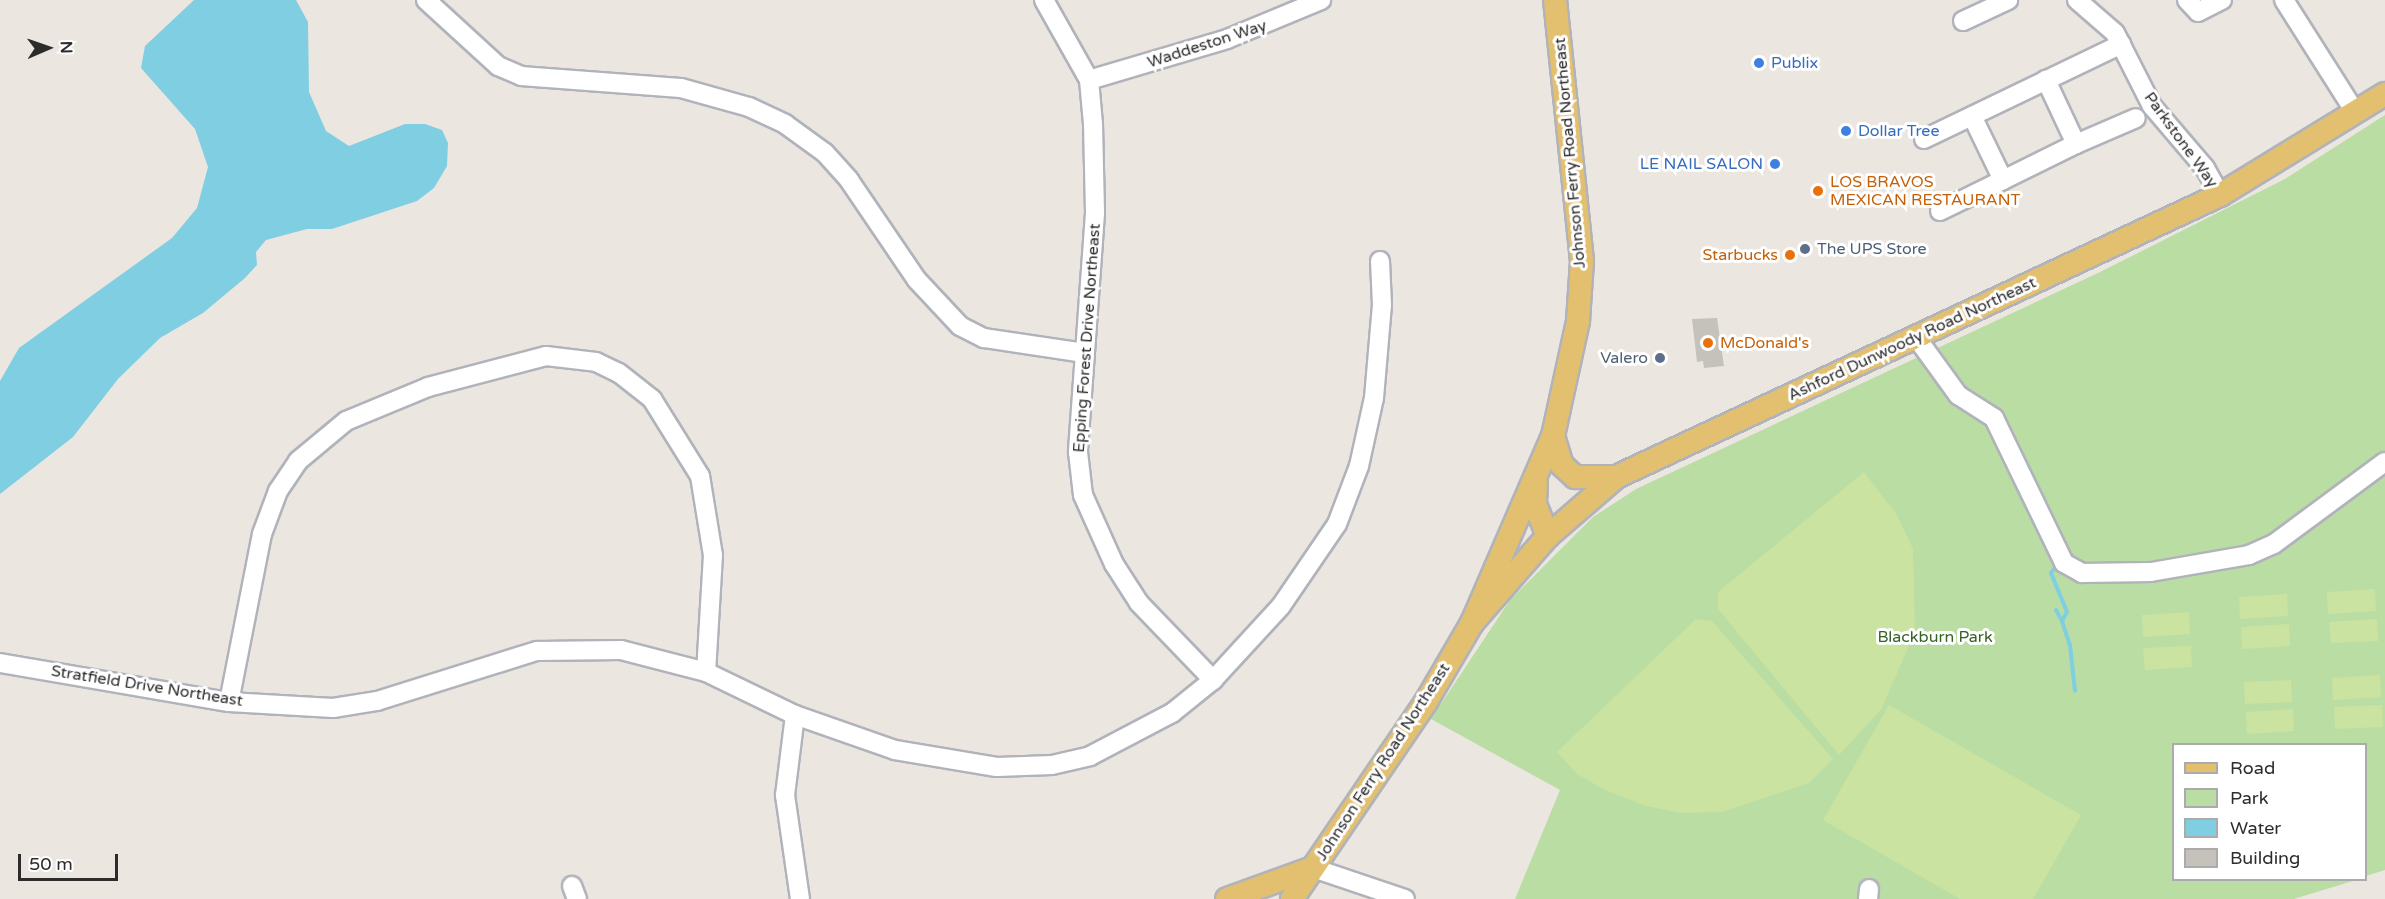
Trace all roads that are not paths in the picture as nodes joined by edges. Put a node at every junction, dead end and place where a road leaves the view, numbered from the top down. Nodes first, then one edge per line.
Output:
1 (426, 0) edge
2 (1044, 0) edge
3 (1321, 0) edge
4 (1555, 0) edge
5 (2008, 0) edge
6 (2077, 0) edge
7 (2187, 0) edge
8 (2222, 0) edge
9 (2284, 0) edge
10 (1963, 21) dead end
11 (2121, 44) junction
12 (1089, 80) junction
13 (2046, 80) junction
14 (2385, 94) edge
15 (2355, 112) junction
16 (1972, 116) junction
17 (2136, 118) dead end
18 (1924, 139) dead end
19 (2076, 144) junction
20 (2003, 180) junction
21 (2220, 195) junction
22 (1940, 211) dead end
23 (1380, 261) dead end
24 (1916, 337) junction
25 (1084, 353) junction
26 (1553, 436) junction
27 (2385, 462) edge
28 (1616, 477) junction
29 (1536, 480) junction
30 (1548, 536) junction
31 (1472, 623) junction
32 (0, 663) edge
33 (706, 672) junction
34 (1213, 680) junction
35 (229, 702) junction
36 (795, 715) junction
37 (1313, 868) junction
38 (1237, 898) edge
39 (800, 899) edge
40 (1292, 899) edge
41 (1404, 899) edge

1 - 25 street
2 - 12 street, Epping Forest Drive Northeast
3 - 12 street, Waddeston Way
4 - 26 main road, Johnson Ferry Road Northeast
5 - 10 street
6 - 11 street, Parkstone Way
7 - 8 street
9 - 15 street
11 - 13 street
11 - 21 street, Parkstone Way
12 - 25 street, Epping Forest Drive Northeast
13 - 16 street
13 - 19 street
14 - 15 main road, Ashford Dunwoody Road Northeast
15 - 21 main road, Ashford Dunwoody Road Northeast
16 - 18 street
16 - 20 street
17 - 19 street
19 - 20 street
20 - 22 street
21 - 24 main road, Ashford Dunwoody Road Northeast
23 - 34 street, Stratfield Drive Northeast
24 - 27 street
24 - 28 main road, Ashford Dunwoody Road Northeast
25 - 34 street, Epping Forest Drive Northeast
26 - 28 main road
26 - 29 main road, Johnson Ferry Road Northeast
28 - 30 main road, Ashford Dunwoody Road Northeast
29 - 30 main road
29 - 31 main road, Johnson Ferry Road Northeast
30 - 31 main road, Ashford Dunwoody Road Northeast
31 - 37 main road, Johnson Ferry Road Northeast
32 - 35 street, Stratfield Drive Northeast
33 - 35 street, Stratfield Drive Northeast
33 - 35 street
33 - 36 street, Stratfield Drive Northeast
34 - 36 street, Stratfield Drive Northeast
36 - 39 street
37 - 38 main road
37 - 40 main road, Johnson Ferry Road Northeast
37 - 41 street

